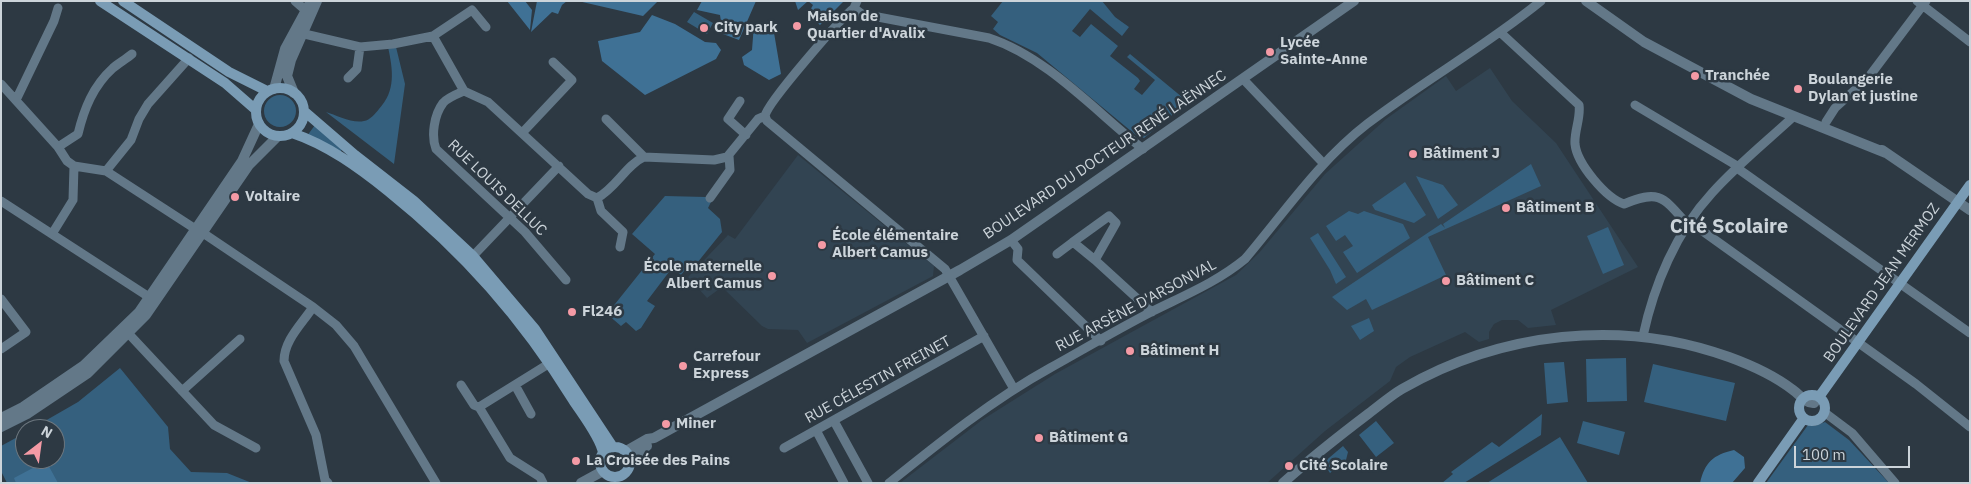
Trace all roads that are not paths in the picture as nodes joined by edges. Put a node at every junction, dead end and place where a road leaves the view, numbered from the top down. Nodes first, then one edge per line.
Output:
1 (100, 1) edge
2 (123, 1) edge
3 (295, 1) edge
4 (317, 1) edge
5 (1354, 1) edge
6 (1541, 1) edge
7 (1586, 1) edge
8 (1922, 3) edge
9 (856, 5) edge
10 (58, 8) dead end
11 (309, 8) edge
12 (486, 27) dead end
13 (297, 32) junction
14 (1500, 32) junction
15 (433, 36) junction
16 (1970, 42) edge
17 (360, 47) junction
18 (132, 54) dead end
19 (189, 58) junction
20 (553, 62) dead end
21 (348, 78) dead end
22 (1243, 79) junction
23 (1, 84) edge
24 (1729, 86) junction
25 (271, 90) junction
26 (464, 91) junction
27 (294, 93) junction
28 (16, 100) junction
29 (740, 101) dead end
30 (1634, 105) dead end
31 (256, 110) junction
32 (304, 111) junction
33 (765, 116) junction
34 (1793, 117) junction
35 (606, 119) dead end
36 (259, 124) junction
37 (1825, 125) junction
38 (523, 132) junction
39 (292, 133) junction
40 (746, 135) junction
41 (278, 136) junction
42 (58, 147) junction
43 (1143, 149) junction
44 (729, 156) junction
45 (644, 157) junction
46 (1324, 164) junction
47 (74, 166) junction
48 (559, 166) junction
49 (1738, 168) junction
50 (106, 171) junction
51 (1970, 185) edge
52 (597, 198) junction
53 (710, 198) dead end
54 (1, 201) edge
55 (1958, 202) junction
56 (1970, 210) edge
57 (509, 218) junction
58 (1689, 224) junction
59 (200, 232) junction
60 (52, 234) junction
61 (1011, 240) junction
62 (1073, 242) junction
63 (620, 247) dead end
64 (1056, 254) dead end
65 (473, 256) junction
66 (1095, 260) junction
67 (950, 275) junction
68 (566, 280) dead end
69 (1899, 284) junction
70 (149, 297) junction
71 (1, 299) edge
72 (313, 307) junction
73 (1152, 312) junction
74 (128, 333) junction
75 (1970, 334) edge
76 (984, 336) junction
77 (1642, 336) junction
78 (240, 339) dead end
79 (1101, 341) junction
80 (1858, 342) junction
81 (1, 349) edge
82 (550, 363) junction
83 (461, 385) dead end
84 (515, 386) junction
85 (1014, 389) junction
86 (182, 391) junction
87 (1819, 397) junction
88 (1803, 398) junction
89 (479, 408) junction
90 (1824, 412) junction
91 (531, 414) dead end
92 (1, 418) edge
93 (1804, 418) junction
94 (834, 421) junction
95 (1, 426) edge
96 (1970, 426) edge
97 (816, 430) junction
98 (613, 447) junction
99 (256, 448) dead end
100 (784, 448) dead end
101 (602, 453) junction
102 (628, 455) junction
103 (603, 471) junction
104 (621, 477) edge
105 (325, 482) edge
106 (436, 483) edge
107 (543, 483) edge
108 (581, 483) edge
109 (632, 483) edge
110 (844, 483) edge
111 (868, 483) edge
112 (889, 483) edge
113 (1283, 483) edge
114 (1758, 483) edge
115 (1895, 483) edge

1 - 19 main road
2 - 25 main road
3 - 11 street
4 - 11 street
5 - 22 street, BOULEVARD DU DOCTEUR RENÉ LAËNNEC
6 - 14 street, RUE ARSÈNE D'ARSONVAL
7 - 24 street
8 - 16 street
8 - 37 street
9 - 33 street
9 - 43 street
10 - 28 street
11 - 13 street
12 - 15 street
13 - 17 street
13 - 25 street
13 - 27 street
14 - 46 street, RUE ARSÈNE D'ARSONVAL
14 - 58 street
15 - 17 street
15 - 26 street
17 - 21 street
18 - 42 street
19 - 31 main road
19 - 50 street
20 - 38 street
22 - 43 street, BOULEVARD DU DOCTEUR RENÉ LAËNNEC
22 - 46 street
23 - 28 street
24 - 34 street
24 - 37 street
25 - 27 main road
25 - 31 main road
26 - 38 street
26 - 57 street, RUE LOUIS DELLUC
27 - 32 main road
28 - 42 street
29 - 40 street
30 - 49 street
31 - 36 main road
32 - 39 main road
32 - 65 main road
33 - 40 street
33 - 67 street
34 - 37 street
34 - 49 street
35 - 45 street
36 - 41 main road
36 - 59 street
37 - 55 street
38 - 48 street
39 - 41 main road
39 - 82 main road
40 - 44 street
41 - 59 street
42 - 47 street
43 - 61 street, BOULEVARD DU DOCTEUR RENÉ LAËNNEC
44 - 45 street
44 - 53 street
45 - 52 street
46 - 73 street, RUE ARSÈNE D'ARSONVAL
47 - 50 street
47 - 60 street
48 - 52 street
48 - 57 street
49 - 58 street
49 - 69 street
50 - 59 street
51 - 55 main road, BOULEVARD JEAN MERMOZ
52 - 63 street
54 - 60 street
55 - 56 street
55 - 69 main road, BOULEVARD JEAN MERMOZ
57 - 65 street
57 - 68 street, RUE LOUIS DELLUC
58 - 77 street
58 - 80 street
59 - 70 street
59 - 72 street
59 - 74 street
60 - 70 street
61 - 67 street, BOULEVARD DU DOCTEUR RENÉ LAËNNEC
61 - 79 street
62 - 64 street
62 - 66 street
62 - 66 street
65 - 98 main road
66 - 73 street
67 - 76 street
67 - 102 street, BOULEVARD DU DOCTEUR RENÉ LAËNNEC
69 - 75 street
69 - 80 main road, BOULEVARD JEAN MERMOZ
70 - 92 street
71 - 81 street
72 - 105 street
72 - 106 street
73 - 79 street, RUE ARSÈNE D'ARSONVAL
74 - 86 street
74 - 95 street
76 - 85 street
76 - 94 street, RUE CÉLESTIN FREINET
77 - 88 street
77 - 113 street
78 - 86 street
79 - 85 street, RUE ARSÈNE D'ARSONVAL
80 - 87 main road, BOULEVARD JEAN MERMOZ
80 - 96 street
82 - 84 street
82 - 101 main road
83 - 89 street
84 - 89 street
84 - 91 street
85 - 112 street, RUE ARSÈNE D'ARSONVAL
86 - 99 street
87 - 88 main road
87 - 90 main road
88 - 93 main road
89 - 107 street
90 - 93 main road
90 - 115 street
93 - 114 main road
94 - 97 street, RUE CÉLESTIN FREINET
94 - 111 street
97 - 100 street, RUE CÉLESTIN FREINET
97 - 110 street
98 - 101 main road
98 - 102 main road
101 - 103 main road
102 - 104 main road
103 - 104 main road
103 - 108 street
104 - 109 main road

